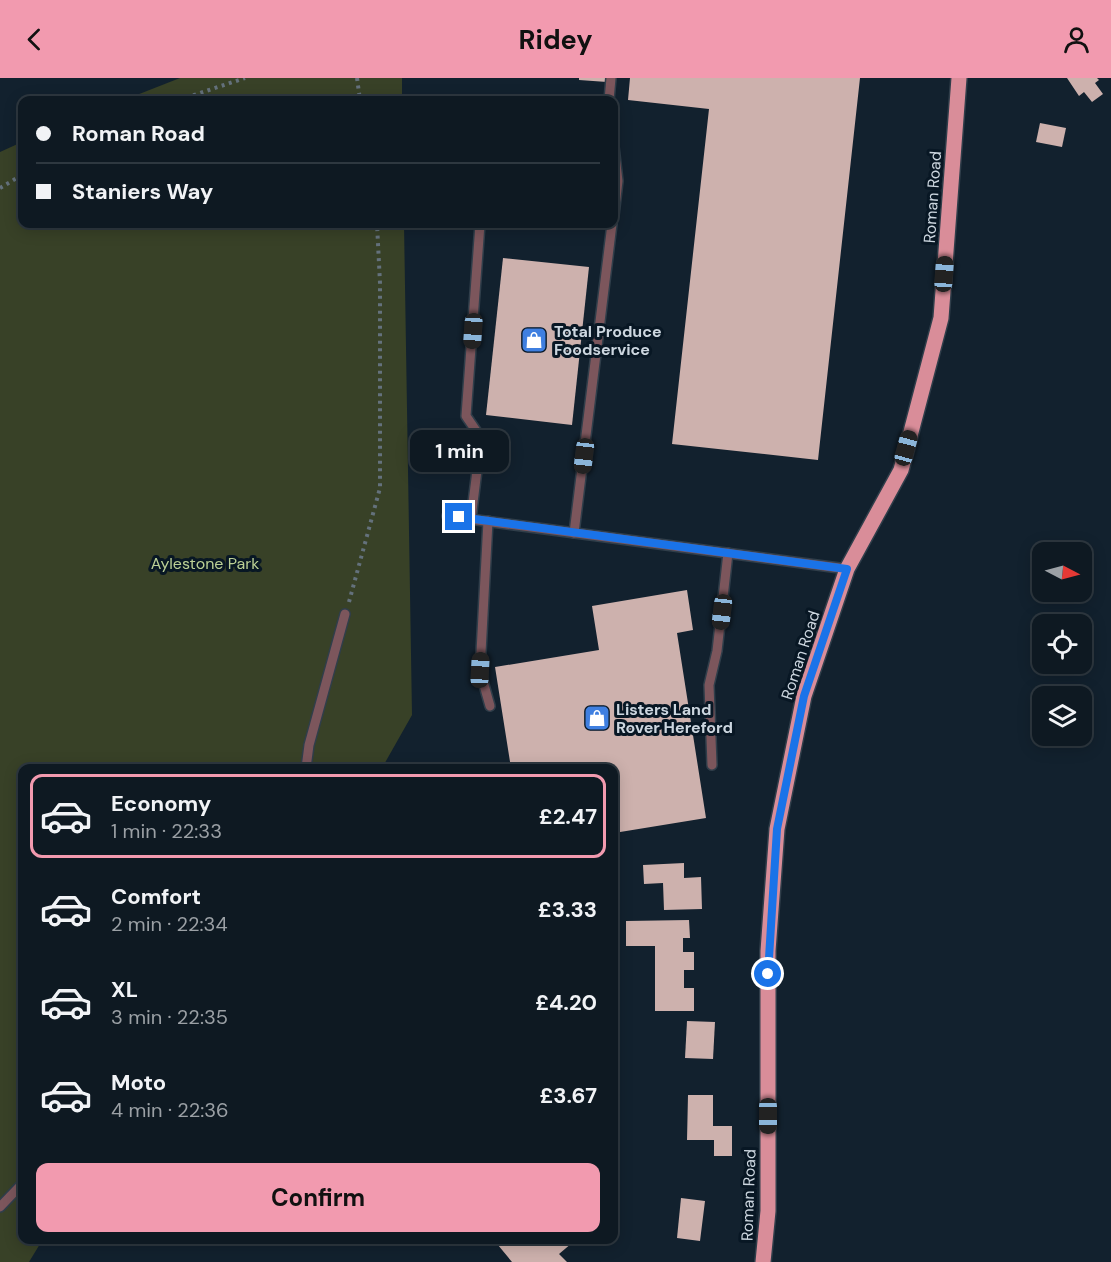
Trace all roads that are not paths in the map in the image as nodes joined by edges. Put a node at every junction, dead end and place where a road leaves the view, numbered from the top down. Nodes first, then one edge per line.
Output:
1 (611, 78) edge
2 (959, 78) edge
3 (609, 96) edge
4 (480, 228) edge
5 (612, 228) edge
6 (447, 516) dead end
7 (471, 519) junction
8 (488, 521) junction
9 (574, 533) junction
10 (728, 553) junction
11 (847, 569) junction
12 (345, 614) road end
13 (490, 706) dead end
14 (307, 764) edge
15 (712, 765) dead end
16 (18, 1188) edge
17 (0, 1207) edge
18 (763, 1262) edge

1 - 3 lane
2 - 11 main road, Roman Road
4 - 7 lane
5 - 9 lane
6 - 7 lane
7 - 8 lane
8 - 9 lane
8 - 13 lane
9 - 10 lane
10 - 11 lane
10 - 15 lane
11 - 18 main road, Roman Road
12 - 14 lane
16 - 17 lane

